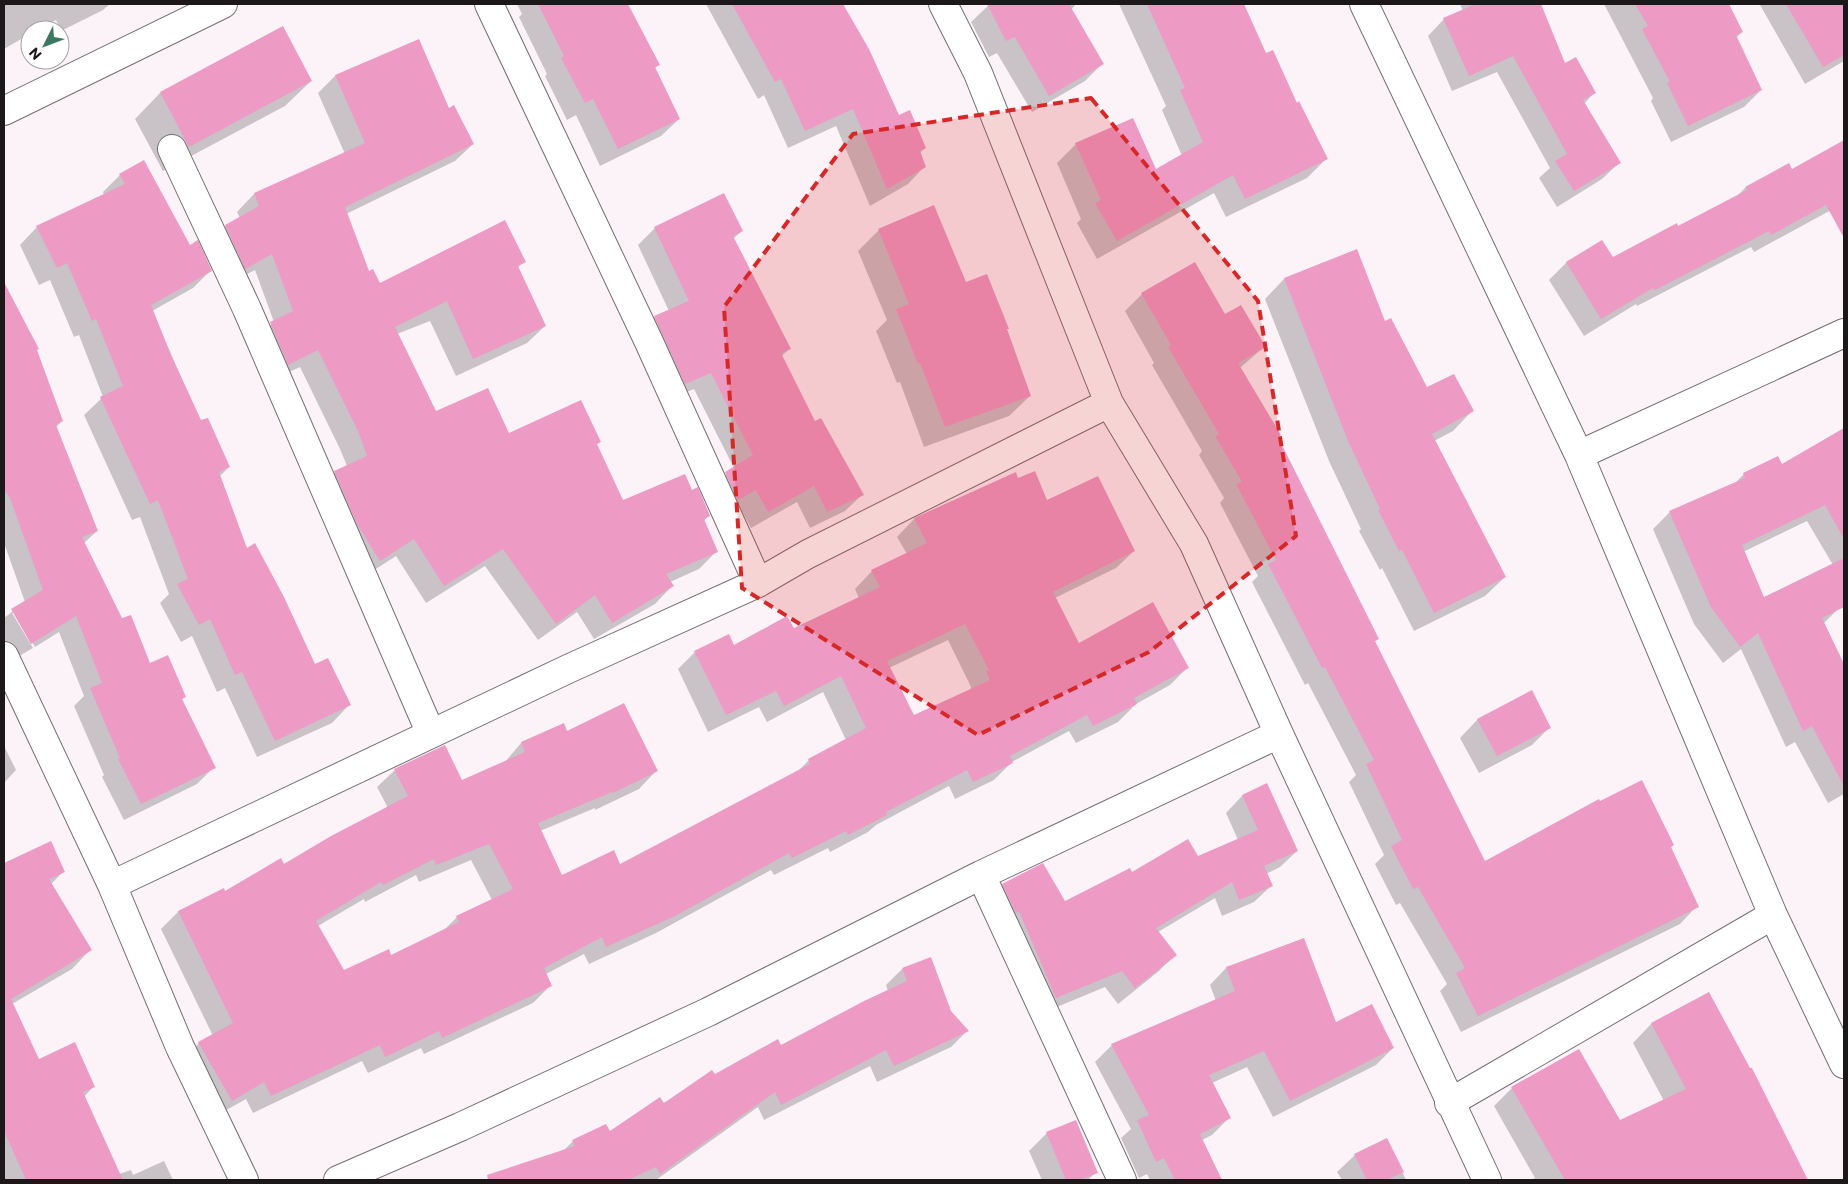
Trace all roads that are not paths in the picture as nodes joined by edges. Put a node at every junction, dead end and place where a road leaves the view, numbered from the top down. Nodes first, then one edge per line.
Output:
1 (223, 4) edge
2 (489, 4) edge
3 (943, 4) edge
4 (1364, 4) edge
5 (4, 110) edge
6 (172, 149) dead end
7 (1844, 333) edge
8 (1109, 403) junction
9 (1579, 455) junction
10 (758, 583) junction
11 (4, 656) edge
12 (431, 734) junction
13 (1279, 734) junction
14 (981, 875) junction
15 (112, 885) junction
16 (1773, 915) junction
17 (1844, 1064) edge
18 (1449, 1103) junction
19 (244, 1180) edge
20 (338, 1180) edge
21 (1122, 1180) edge
22 (1487, 1180) edge

1 - 5 street
2 - 10 street
3 - 8 street
4 - 9 street
6 - 12 street
7 - 9 street
8 - 10 street
8 - 13 street
9 - 16 street
10 - 12 street
11 - 15 street
12 - 15 street
13 - 14 street
13 - 18 street
14 - 20 street
14 - 21 street
15 - 19 street
16 - 17 street
16 - 18 street
18 - 22 street

